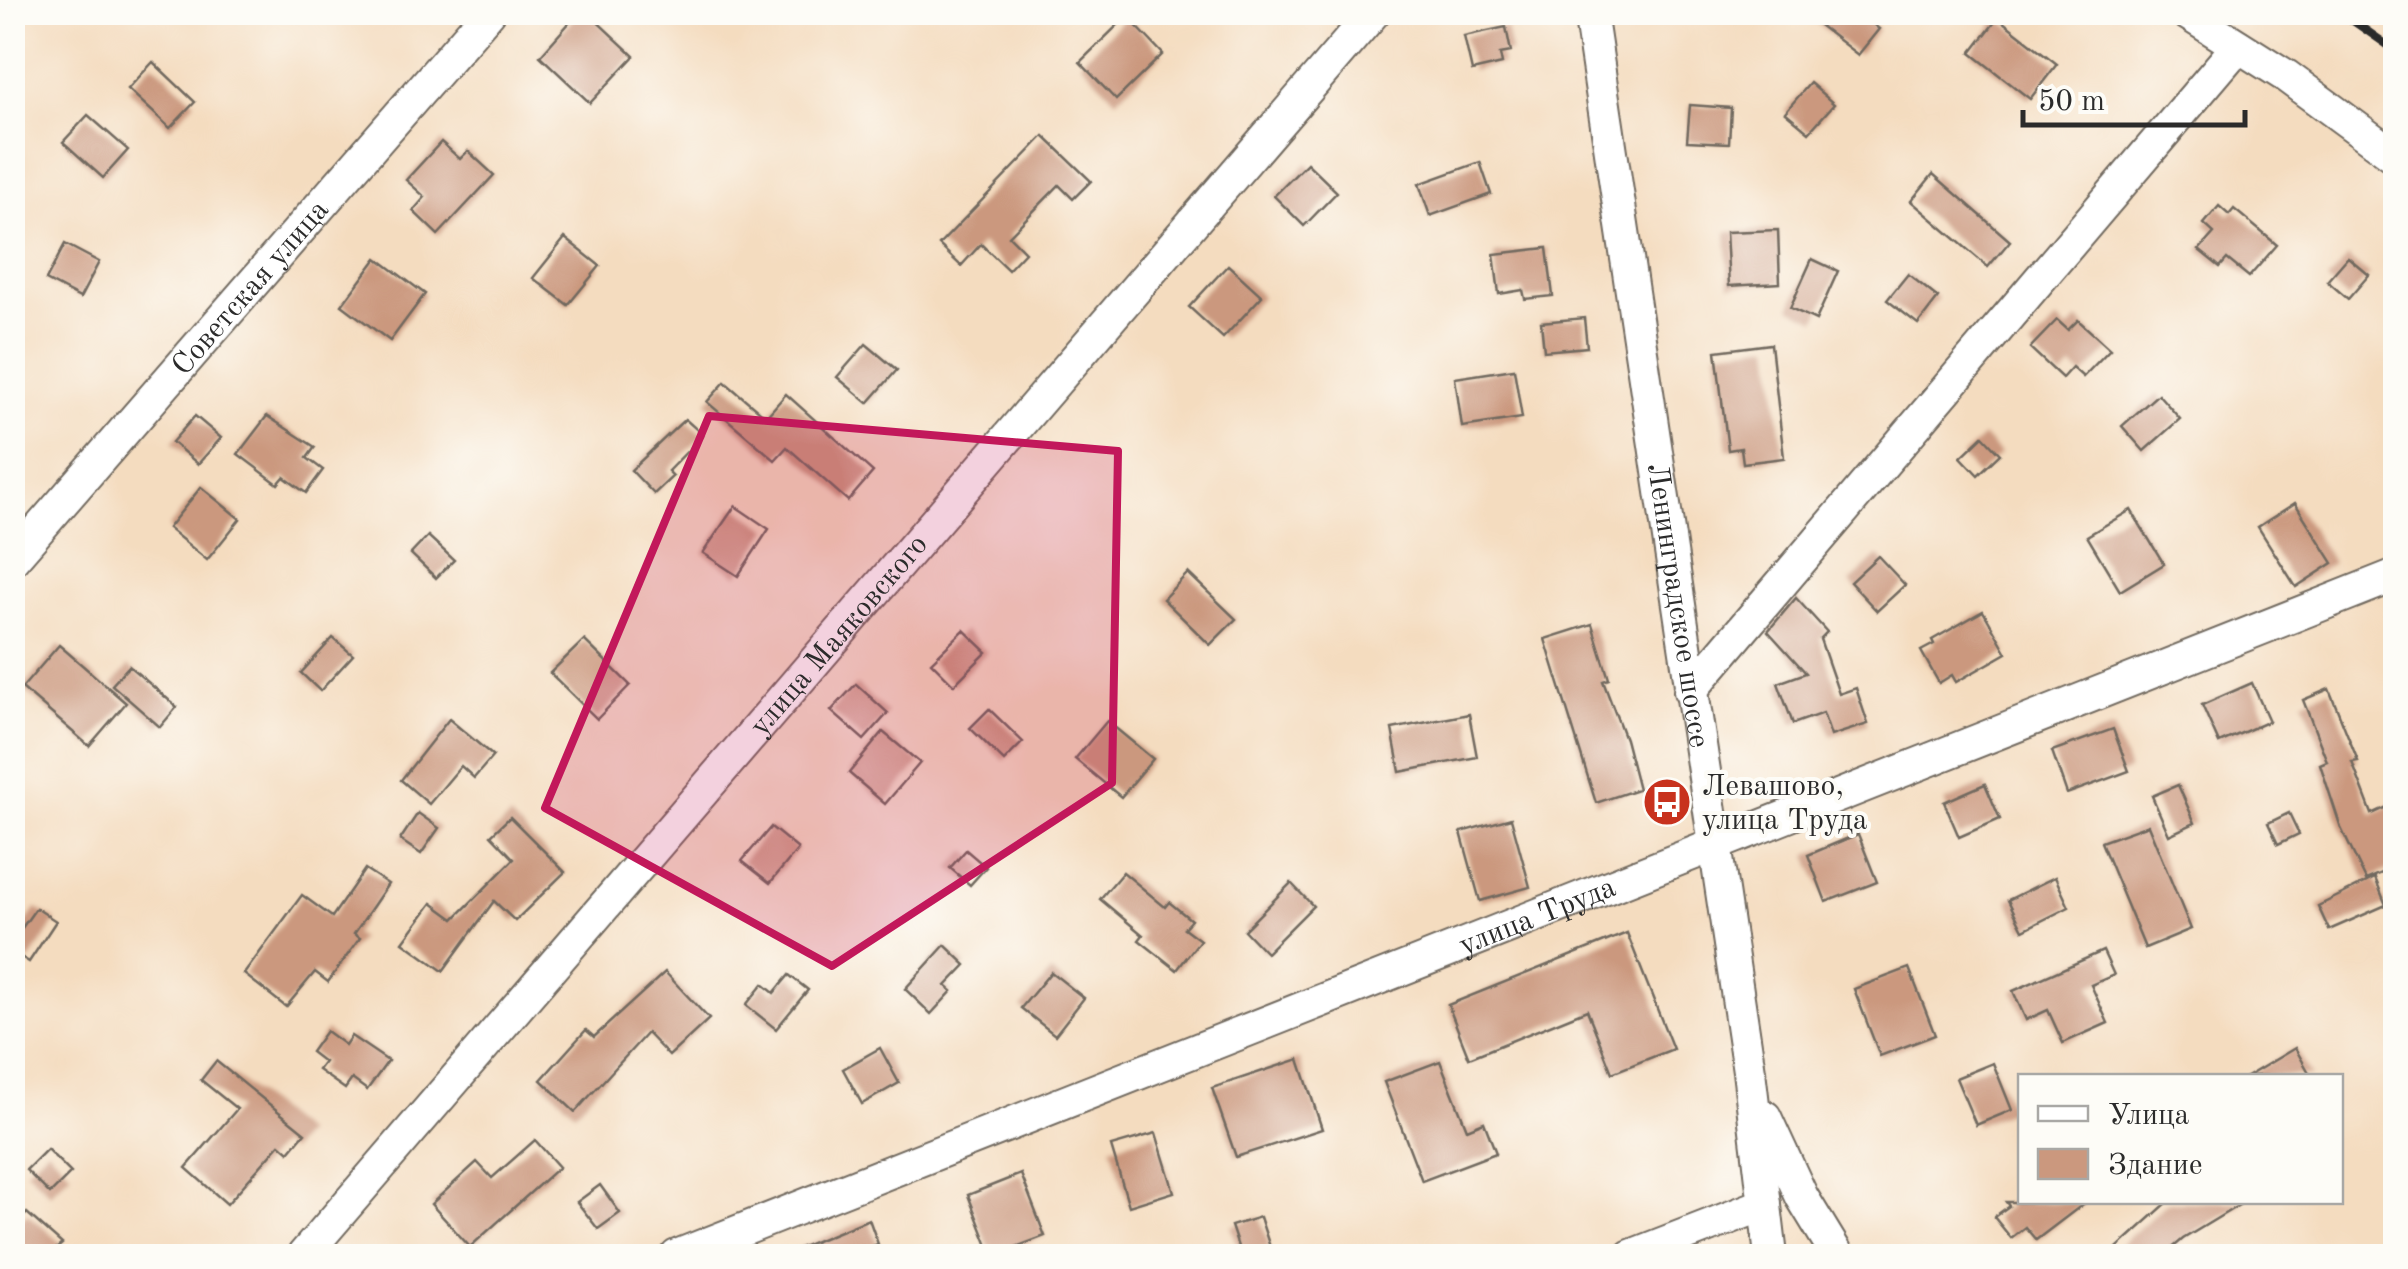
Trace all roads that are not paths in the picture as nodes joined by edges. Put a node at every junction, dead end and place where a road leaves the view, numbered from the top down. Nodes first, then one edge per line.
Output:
1 (490, 12) edge
2 (1374, 12) edge
3 (1590, 12) edge
4 (2185, 12) edge
5 (2238, 46) junction
6 (2396, 157) edge
7 (12, 560) edge
8 (2396, 575) edge
9 (1690, 691) junction
10 (1712, 846) junction
11 (1748, 1071) junction
12 (1764, 1204) junction
13 (303, 1256) edge
14 (678, 1256) edge
15 (1630, 1256) edge
16 (1771, 1256) edge
17 (1838, 1256) edge

1 - 7 street, Советская улица
2 - 13 street, улица Маяковского
3 - 9 street, Ленинградское шоссе
4 - 5 street
5 - 6 street
5 - 9 street
8 - 10 street, улица Труда
9 - 10 street, Ленинградское шоссе
10 - 11 street, Ленинградское шоссе
10 - 14 street, улица Труда
11 - 12 street, Ленинградское шоссе
11 - 17 street
12 - 15 street
12 - 16 street, Ленинградское шоссе

